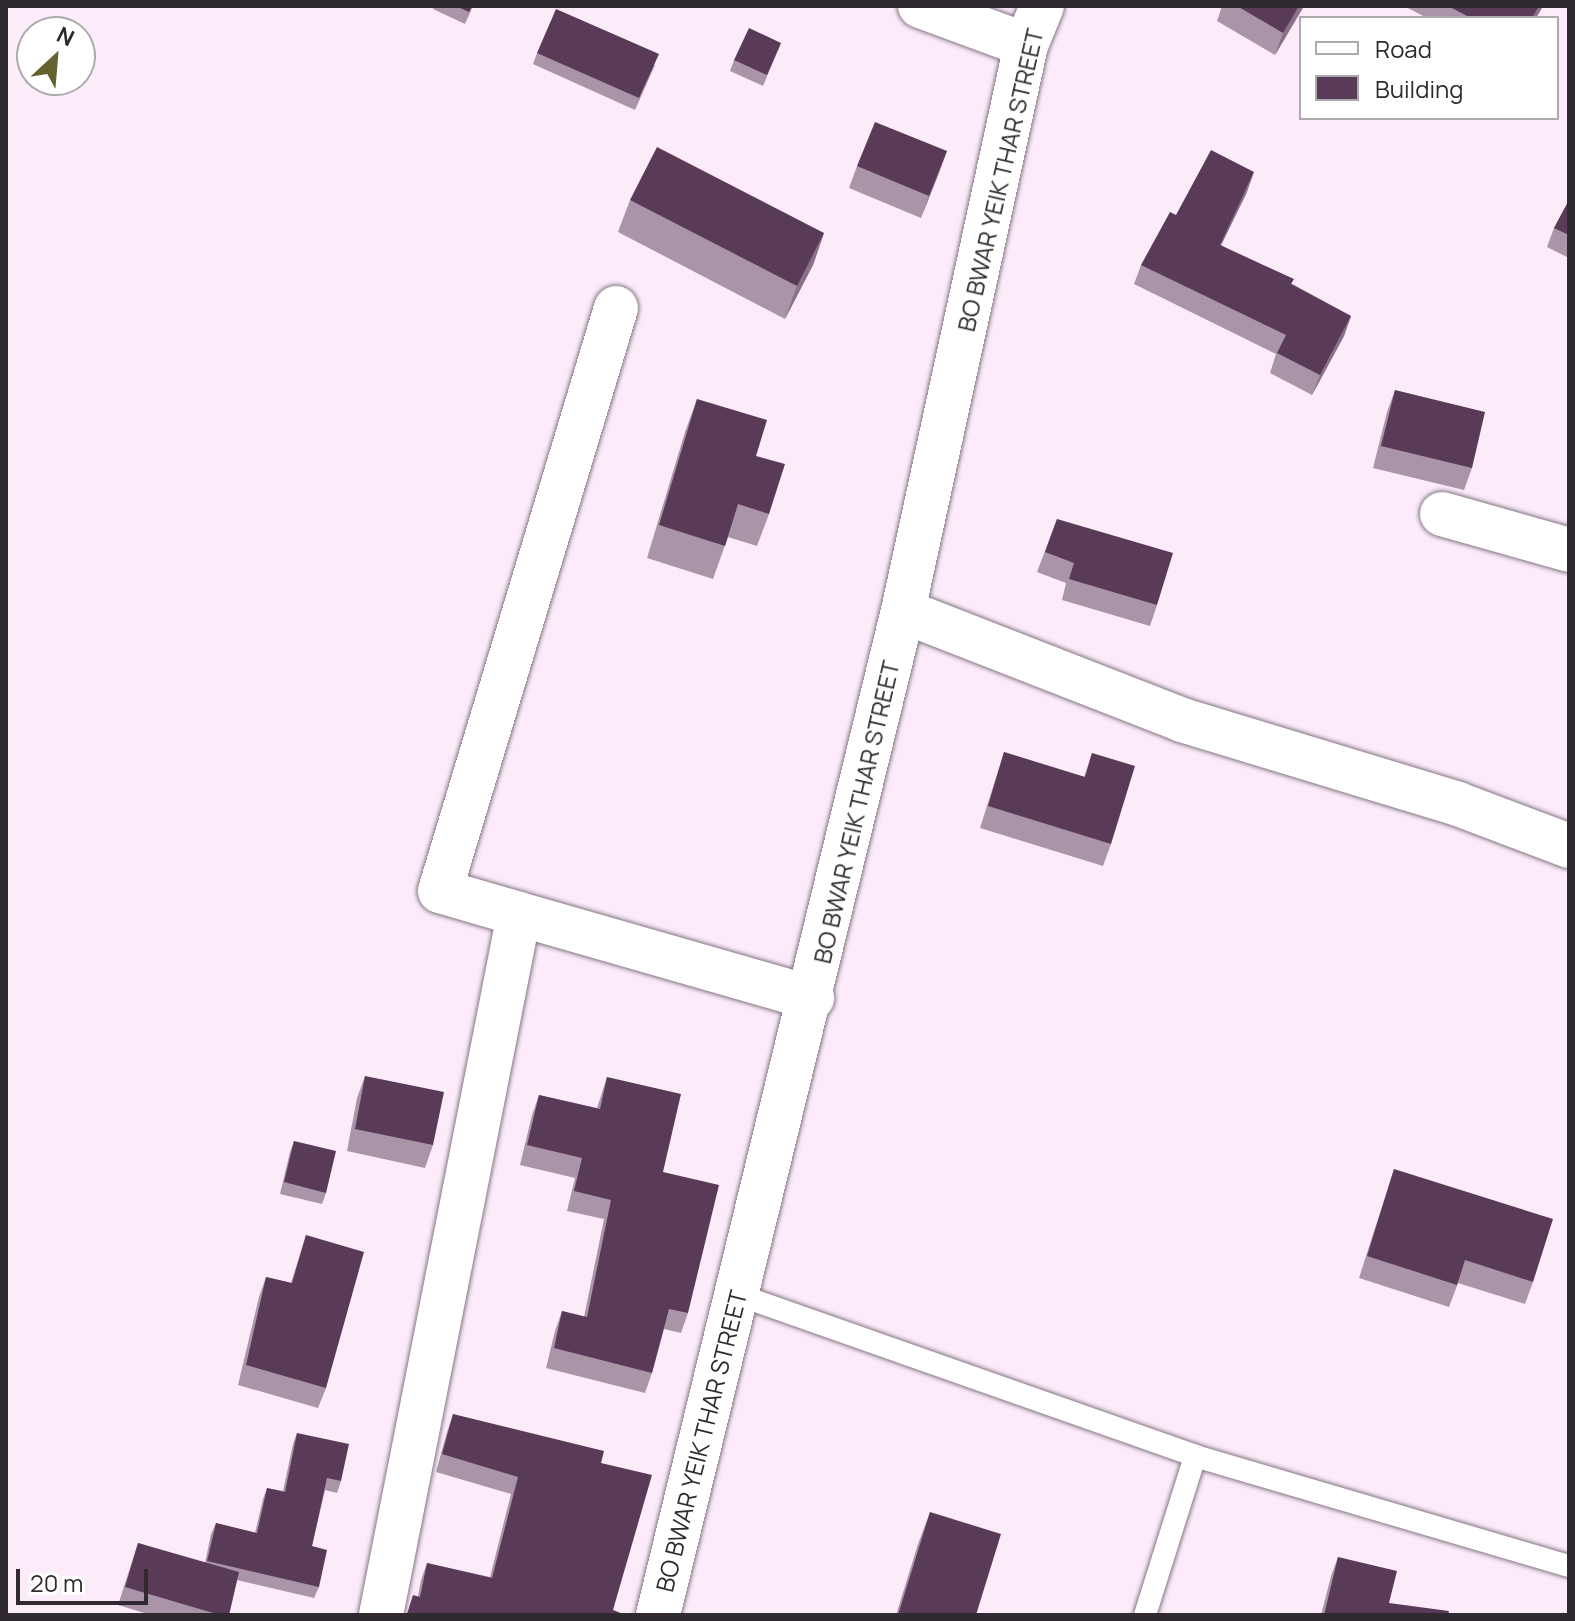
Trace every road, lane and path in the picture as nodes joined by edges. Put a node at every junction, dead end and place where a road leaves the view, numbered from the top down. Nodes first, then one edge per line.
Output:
1 (920, 6) edge
2 (1034, 26) edge
3 (616, 308) dead end
4 (1442, 514) dead end
5 (1569, 550) edge
6 (903, 611) junction
7 (1569, 846) edge
8 (519, 914) junction
9 (812, 998) junction
10 (736, 1294) junction
11 (1195, 1456) junction
12 (1569, 1566) edge
13 (381, 1615) edge
14 (658, 1615) edge
15 (1145, 1615) edge

1 - 2 street
2 - 6 street, BO BWAR YEIK THAR STREET
3 - 8 street
4 - 5 street
6 - 7 street
6 - 9 street, BO BWAR YEIK THAR STREET
8 - 9 street
8 - 13 street
9 - 10 street, BO BWAR YEIK THAR STREET
10 - 11 lane
10 - 14 street, BO BWAR YEIK THAR STREET
11 - 12 lane
11 - 15 lane

